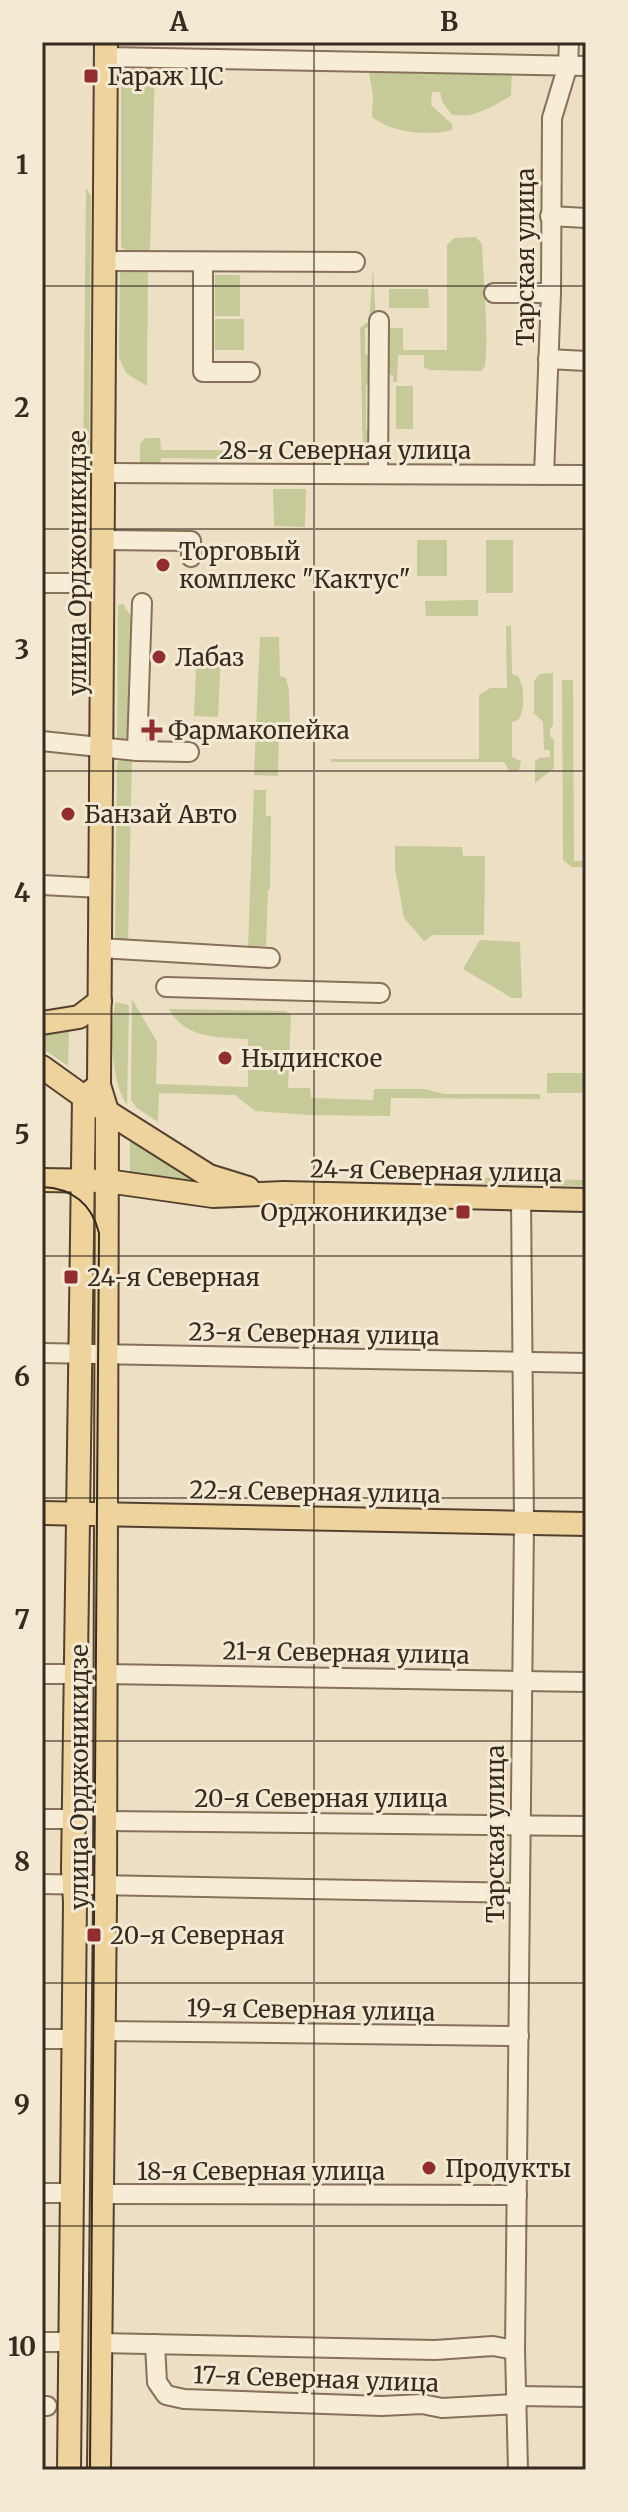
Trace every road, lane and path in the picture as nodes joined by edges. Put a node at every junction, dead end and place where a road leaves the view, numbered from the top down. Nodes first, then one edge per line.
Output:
1 (569, 42) edge
2 (106, 50) edge
3 (577, 66) edge
4 (550, 216) junction
5 (586, 218) edge
6 (105, 261) junction
7 (203, 262) junction
8 (355, 262) dead end
9 (494, 293) dead end
10 (551, 293) junction
11 (379, 321) dead end
12 (548, 359) junction
13 (586, 361) edge
14 (250, 372) dead end
15 (103, 473) junction
16 (378, 474) junction
17 (544, 475) junction
18 (586, 475) edge
19 (102, 540) junction
20 (191, 557) dead end
21 (42, 583) edge
22 (102, 583) junction
23 (142, 603) dead end
24 (42, 741) edge
25 (101, 745) junction
26 (137, 751) junction
27 (189, 752) dead end
28 (42, 885) edge
29 (101, 888) junction
30 (100, 948) junction
31 (270, 958) dead end
32 (166, 987) dead end
33 (380, 993) dead end
34 (100, 1001) junction
35 (42, 1023) edge
36 (42, 1067) edge
37 (92, 1091) junction
38 (107, 1111) junction
39 (42, 1180) edge
40 (83, 1181) junction
41 (107, 1181) junction
42 (172, 1192) junction
43 (284, 1193) junction
44 (521, 1198) junction
45 (586, 1200) edge
46 (107, 1221) junction
47 (42, 1353) edge
48 (81, 1354) junction
49 (107, 1354) junction
50 (521, 1361) junction
51 (586, 1363) edge
52 (42, 1513) edge
53 (79, 1514) junction
54 (106, 1515) junction
55 (524, 1523) junction
56 (586, 1524) edge
57 (42, 1674) edge
58 (78, 1674) junction
59 (105, 1674) junction
60 (520, 1679) junction
61 (586, 1682) edge
62 (42, 1819) edge
63 (74, 1819) junction
64 (104, 1821) junction
65 (519, 1823) junction
66 (586, 1826) edge
67 (42, 1884) edge
68 (73, 1885) junction
69 (105, 1885) junction
70 (519, 1893) junction
71 (103, 2031) junction
72 (519, 2036) junction
73 (42, 2039) edge
74 (74, 2039) junction
75 (42, 2193) edge
76 (73, 2193) junction
77 (101, 2194) junction
78 (517, 2195) junction
79 (42, 2342) edge
80 (71, 2342) junction
81 (99, 2343) junction
82 (155, 2344) junction
83 (515, 2350) junction
84 (586, 2397) edge
85 (517, 2400) junction
86 (69, 2470) edge
87 (99, 2470) edge
88 (518, 2470) edge

1 - 3 street, Тарская улица
2 - 3 street
2 - 6 main road, улица Орджоникидзе
3 - 4 street, Тарская улица
4 - 5 street
4 - 10 street, Тарская улица
6 - 7 street
6 - 15 main road, улица Орджоникидзе
7 - 8 street
7 - 14 street
9 - 10 street
10 - 12 street, Тарская улица
11 - 16 street
12 - 13 street
12 - 17 street, Тарская улица
15 - 16 street, 28-я Северная улица
15 - 19 main road, улица Орджоникидзе
16 - 17 street, 28-я Северная улица
17 - 18 street, 28-я Северная улица
19 - 20 street
19 - 22 main road, улица Орджоникидзе
21 - 22 street
22 - 25 main road, улица Орджоникидзе
23 - 26 street
24 - 25 street
25 - 26 street
25 - 29 main road, улица Орджоникидзе
26 - 27 street
28 - 29 street
29 - 30 main road, улица Орджоникидзе
30 - 31 street
30 - 34 main road, улица Орджоникидзе
32 - 33 street
34 - 35 main road
34 - 37 main road, улица Орджоникидзе
36 - 37 main road
37 - 38 main road, улица Орджоникидзе
37 - 40 main road, улица Орджоникидзе
38 - 41 main road, улица Орджоникидзе
38 - 43 main road, 24-я Северная улица
39 - 40 main road, 24-я Северная улица
40 - 41 main road, 24-я Северная улица
40 - 48 main road, улица Орджоникидзе
41 - 42 main road, 24-я Северная улица
41 - 46 main road, улица Орджоникидзе
42 - 43 main road, 24-я Северная улица
42 - 46 main road
43 - 44 main road, 24-я Северная улица
44 - 45 main road, 24-я Северная улица
44 - 50 street, Тарская улица
46 - 49 main road, улица Орджоникидзе
47 - 48 street, 23-я Северная улица
48 - 49 street, 23-я Северная улица
48 - 53 main road, улица Орджоникидзе
49 - 50 street, 23-я Северная улица
49 - 54 main road, улица Орджоникидзе
50 - 51 street, 23-я Северная улица
50 - 55 street, Тарская улица
52 - 53 main road, 22-я Северная улица
53 - 54 main road, 22-я Северная улица
53 - 58 main road, улица Орджоникидзе
54 - 55 main road, 22-я Северная улица
54 - 59 main road, улица Орджоникидзе
55 - 56 main road, 22-я Северная улица
55 - 60 street, Тарская улица
57 - 58 street
58 - 63 main road, улица Орджоникидзе
59 - 60 street, 21-я Северная улица
59 - 64 main road, улица Орджоникидзе
60 - 61 street, 21-я Северная улица
60 - 65 street, Тарская улица
62 - 63 street
63 - 68 main road, улица Орджоникидзе
64 - 65 street, 20-я Северная улица
64 - 69 main road, улица Орджоникидзе
65 - 66 street, 20-я Северная улица
65 - 70 street, Тарская улица
67 - 68 street
68 - 69 street
68 - 74 main road, улица Орджоникидзе
69 - 70 street
69 - 71 main road, улица Орджоникидзе
70 - 72 street, Тарская улица
71 - 72 street, 19-я Северная улица
71 - 77 main road, улица Орджоникидзе
72 - 78 street, Тарская улица
73 - 74 street
74 - 76 main road, улица Орджоникидзе
75 - 76 street
76 - 80 main road, улица Орджоникидзе
77 - 78 street, 18-я Северная улица
77 - 81 main road, улица Орджоникидзе
78 - 83 street, Тарская улица
79 - 80 street
80 - 86 main road, улица Орджоникидзе
81 - 82 street, 17-я Северная улица
81 - 87 main road, улица Орджоникидзе
82 - 83 street, 17-я Северная улица
82 - 85 street, 17-я Северная улица
83 - 85 street, Тарская улица
84 - 85 street, 17-я Северная улица
85 - 88 street, Тарская улица

